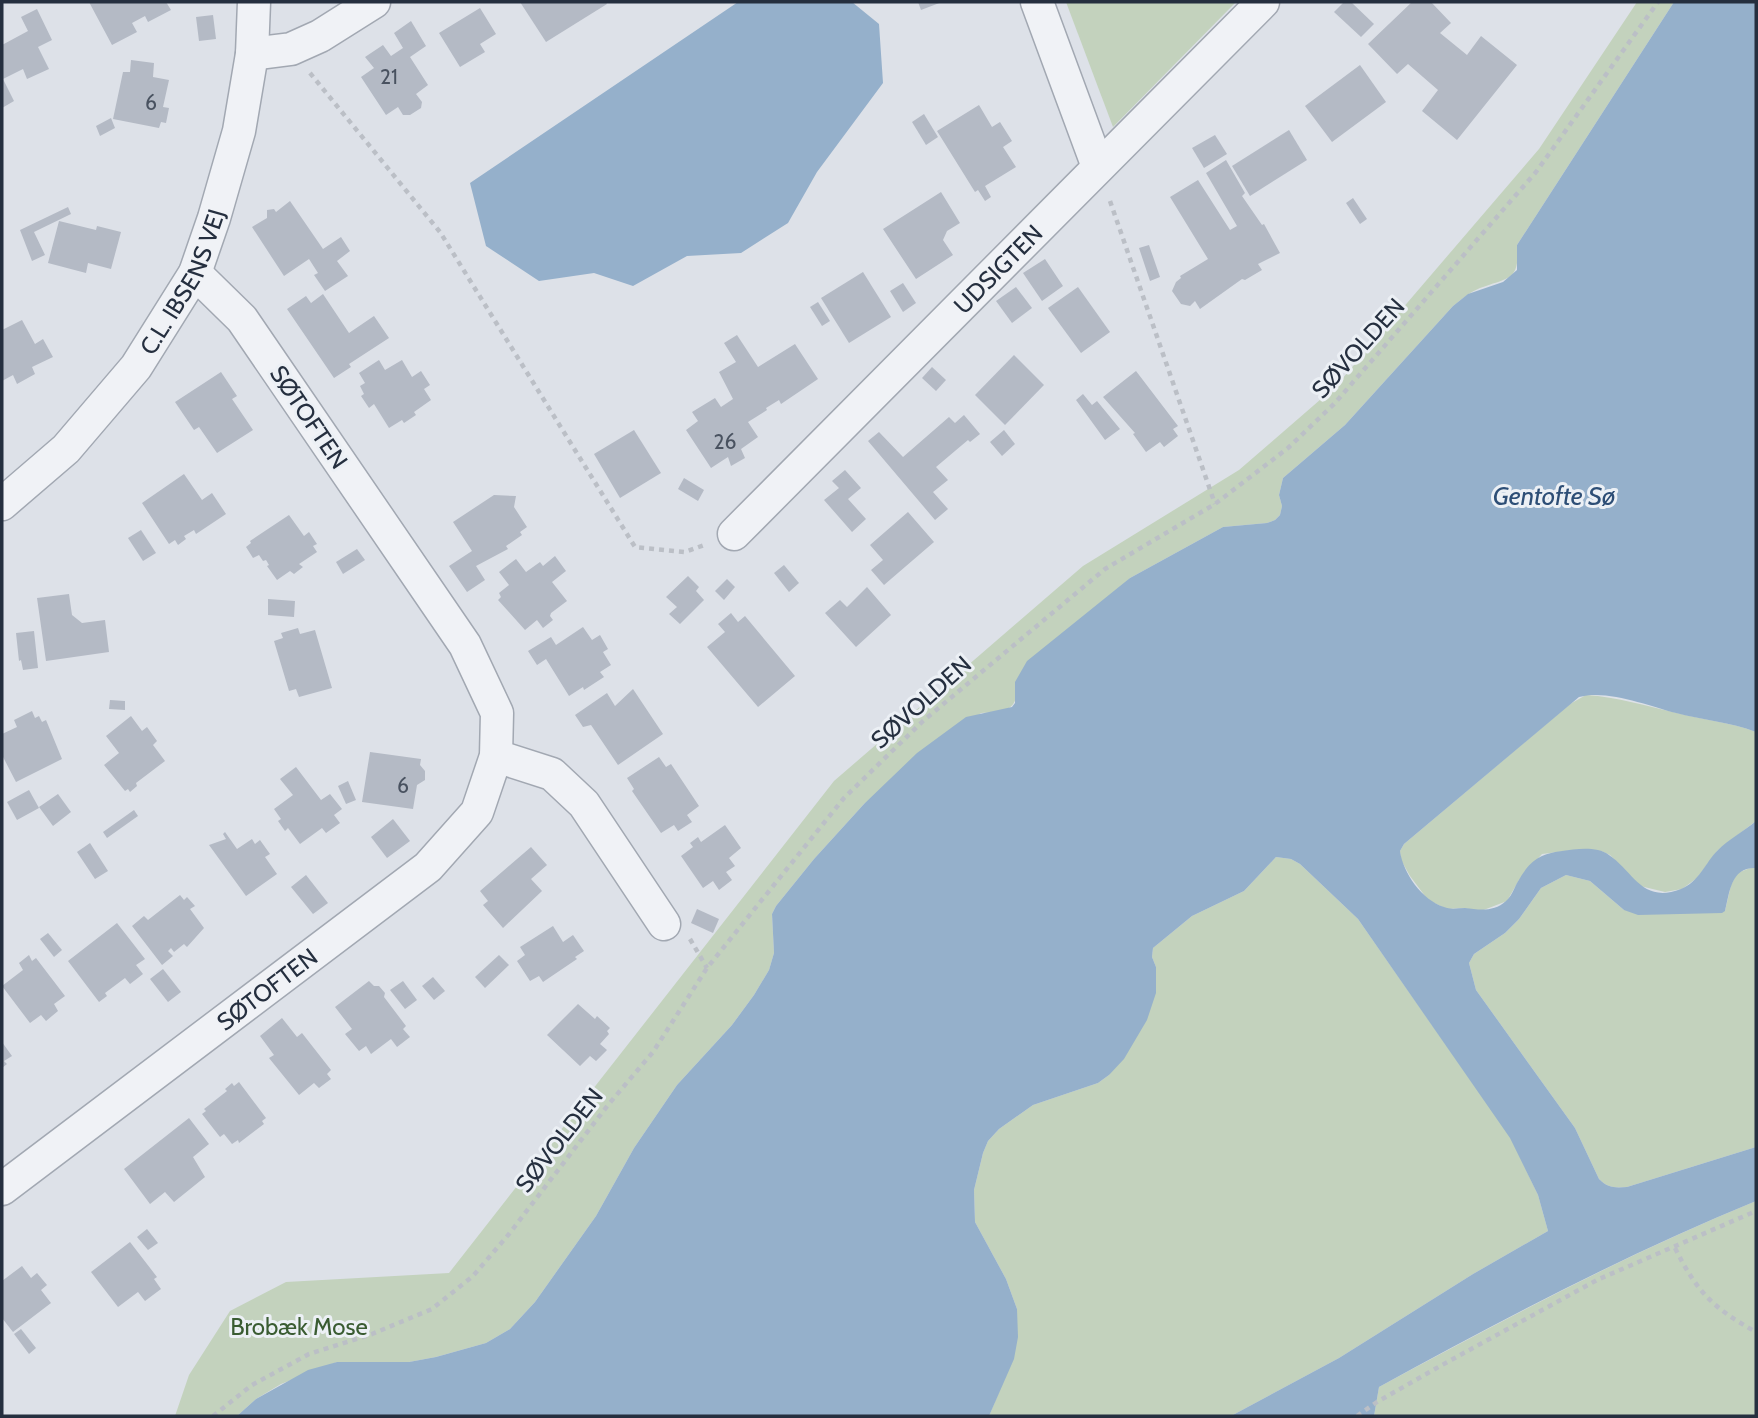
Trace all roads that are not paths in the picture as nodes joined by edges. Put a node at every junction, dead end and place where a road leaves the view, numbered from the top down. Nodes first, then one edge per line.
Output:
1 (254, 2) edge
2 (374, 2) edge
3 (1037, 2) edge
4 (1264, 2) edge
5 (252, 54) junction
6 (1098, 167) junction
7 (195, 272) junction
8 (2, 504) edge
9 (734, 534) road end
10 (496, 756) junction
11 (664, 924) dead end
12 (2, 1189) edge

1 - 5 street, C.L. IBSENS VEJ
2 - 5 street
3 - 6 street
4 - 6 street, UDSIGTEN
5 - 7 street, C.L. IBSENS VEJ
6 - 9 street, UDSIGTEN
7 - 8 street, C.L. IBSENS VEJ
7 - 10 street, SØTOFTEN
10 - 11 street
10 - 12 street, SØTOFTEN

